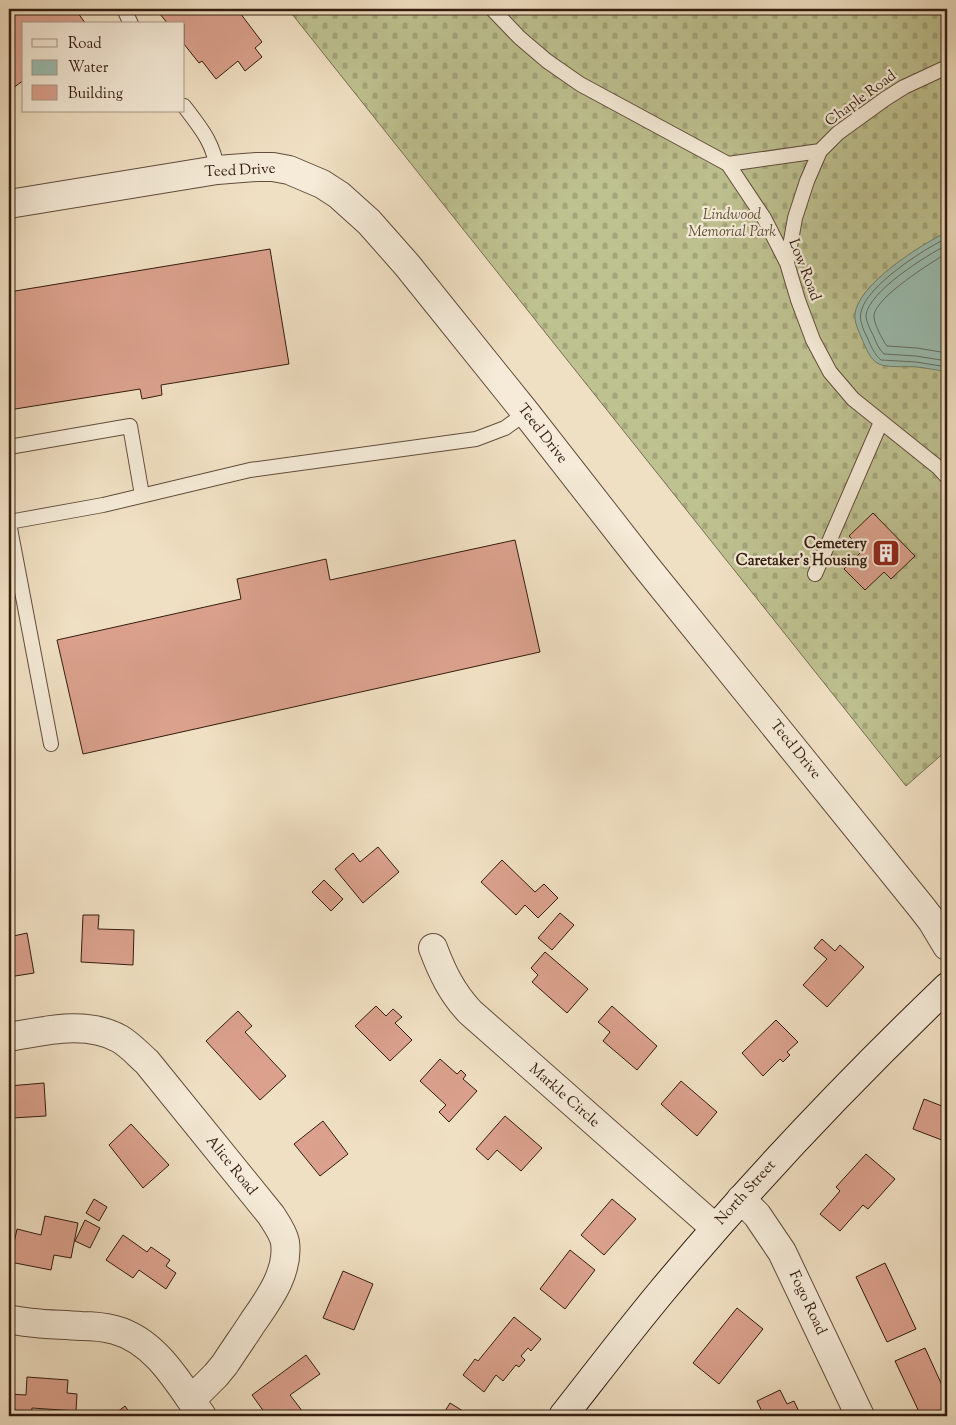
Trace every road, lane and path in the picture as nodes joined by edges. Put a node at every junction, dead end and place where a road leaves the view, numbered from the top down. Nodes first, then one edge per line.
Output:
1 (124, 9) edge
2 (492, 9) edge
3 (130, 22) edge
4 (947, 67) edge
5 (185, 107) edge
6 (820, 151) junction
7 (728, 164) junction
8 (217, 170) junction
9 (9, 204) edge
10 (787, 263) junction
11 (526, 413) junction
12 (881, 422) junction
13 (9, 447) edge
14 (947, 477) edge
15 (142, 495) junction
16 (9, 522) edge
17 (815, 574) dead end
18 (52, 744) dead end
19 (947, 946) edge
20 (433, 948) dead end
21 (947, 987) edge
22 (9, 1037) edge
23 (741, 1199) junction
24 (715, 1228) junction
25 (9, 1319) edge
26 (197, 1408) edge
27 (564, 1416) edge
28 (860, 1416) edge

1 - 3 lane
2 - 7 lane, Low Road
4 - 6 lane, Chaple Road
5 - 8 lane
6 - 7 lane
6 - 10 lane, Chaple Road
7 - 10 lane, Low Road
8 - 9 street, Teed Drive
8 - 11 street, Teed Drive
10 - 12 lane, Low Road
11 - 15 lane
11 - 19 street, Teed Drive
12 - 14 lane, Low Road
12 - 17 lane
13 - 15 lane
15 - 16 lane
16 - 18 lane
20 - 24 street, Markle Circle
21 - 23 street, North Street
22 - 26 street, Alice Road
23 - 24 street, North Street
23 - 28 street, Fogo Road
24 - 27 street, North Street
25 - 26 street

